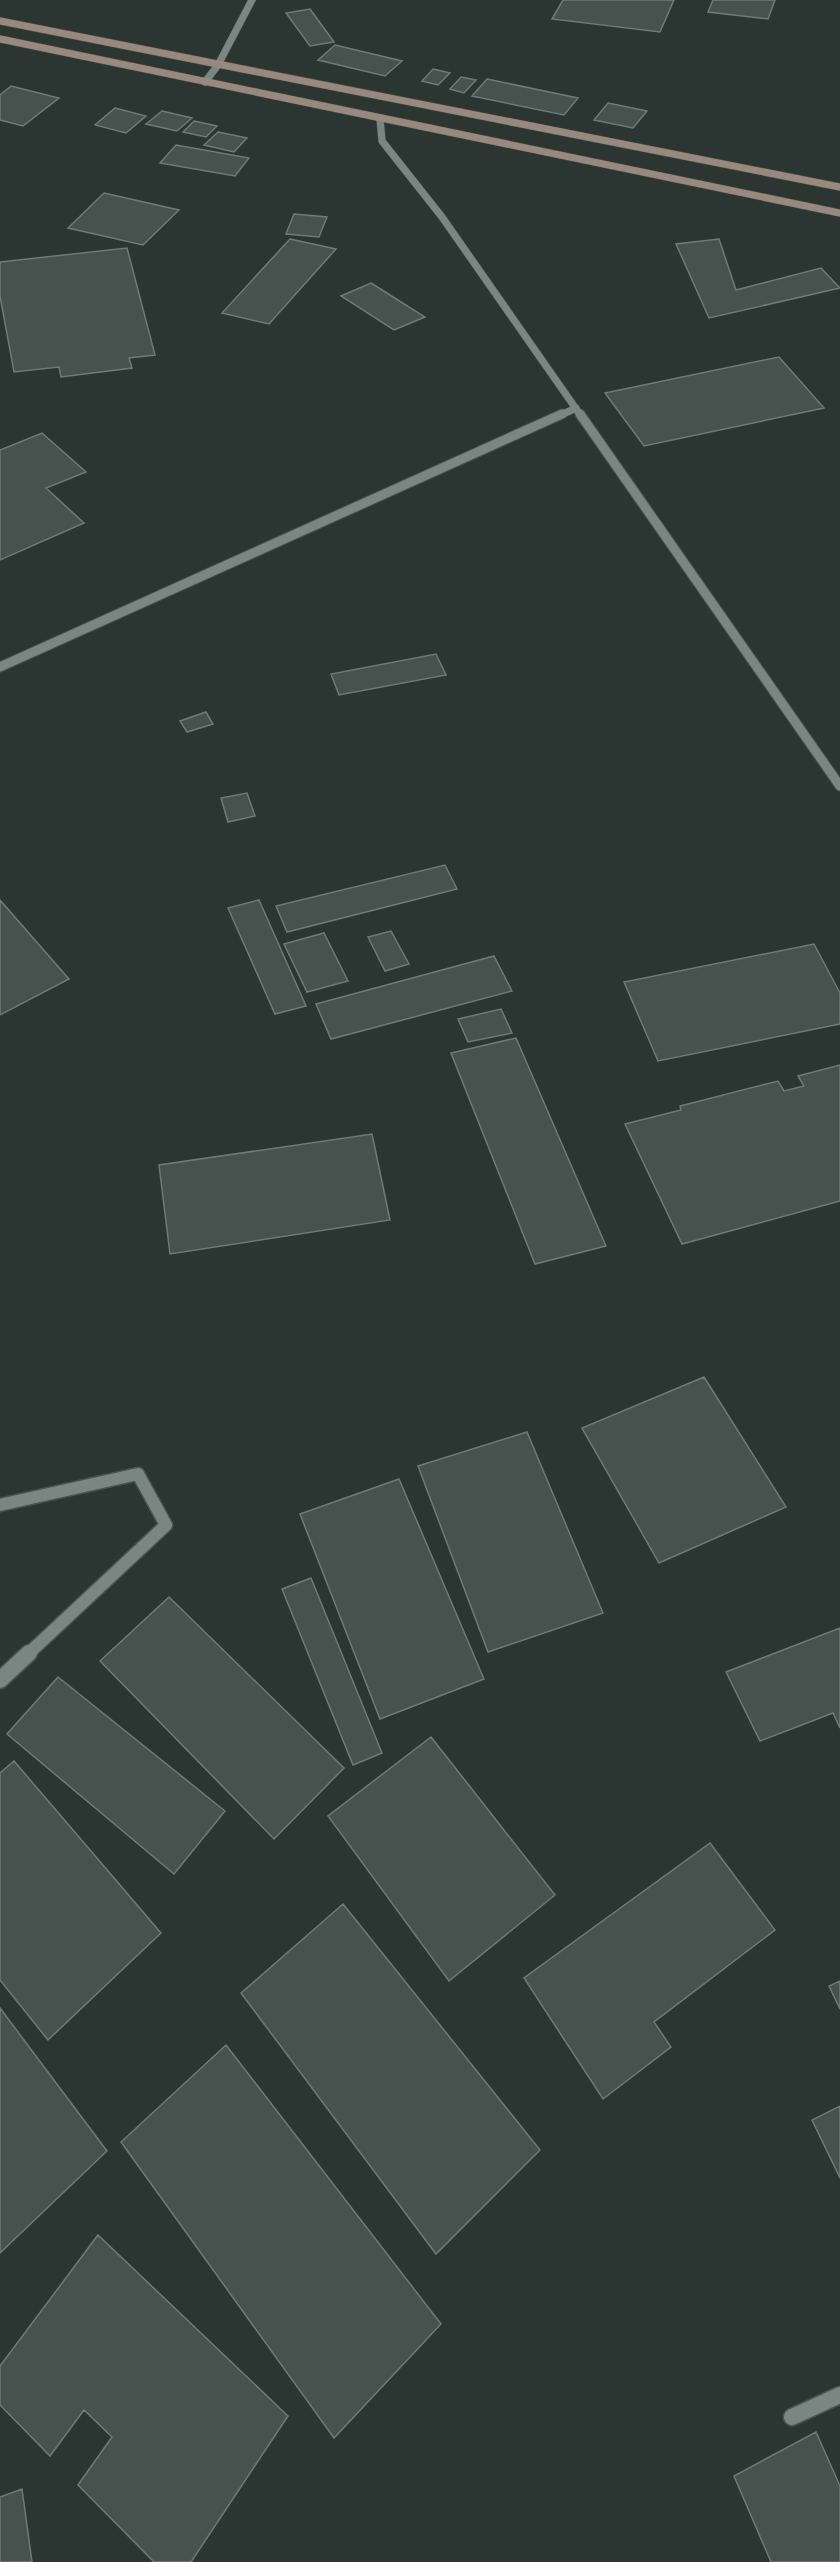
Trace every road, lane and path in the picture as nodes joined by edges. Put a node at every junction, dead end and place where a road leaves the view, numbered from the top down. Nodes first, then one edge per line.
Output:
1 (252, 0) edge
2 (0, 21) edge
3 (0, 39) edge
4 (218, 65) junction
5 (206, 82) junction
6 (380, 119) junction
7 (840, 187) edge
8 (840, 213) edge
9 (576, 408) junction
10 (0, 667) edge
11 (840, 786) edge
12 (0, 1505) edge
13 (0, 1680) edge
14 (840, 2395) edge
15 (792, 2417) dead end

1 - 4 street
2 - 4 main road
3 - 5 main road
4 - 5 street
4 - 7 main road
5 - 6 main road
6 - 8 main road
6 - 9 street
9 - 10 street
9 - 11 street
12 - 13 street
14 - 15 street

